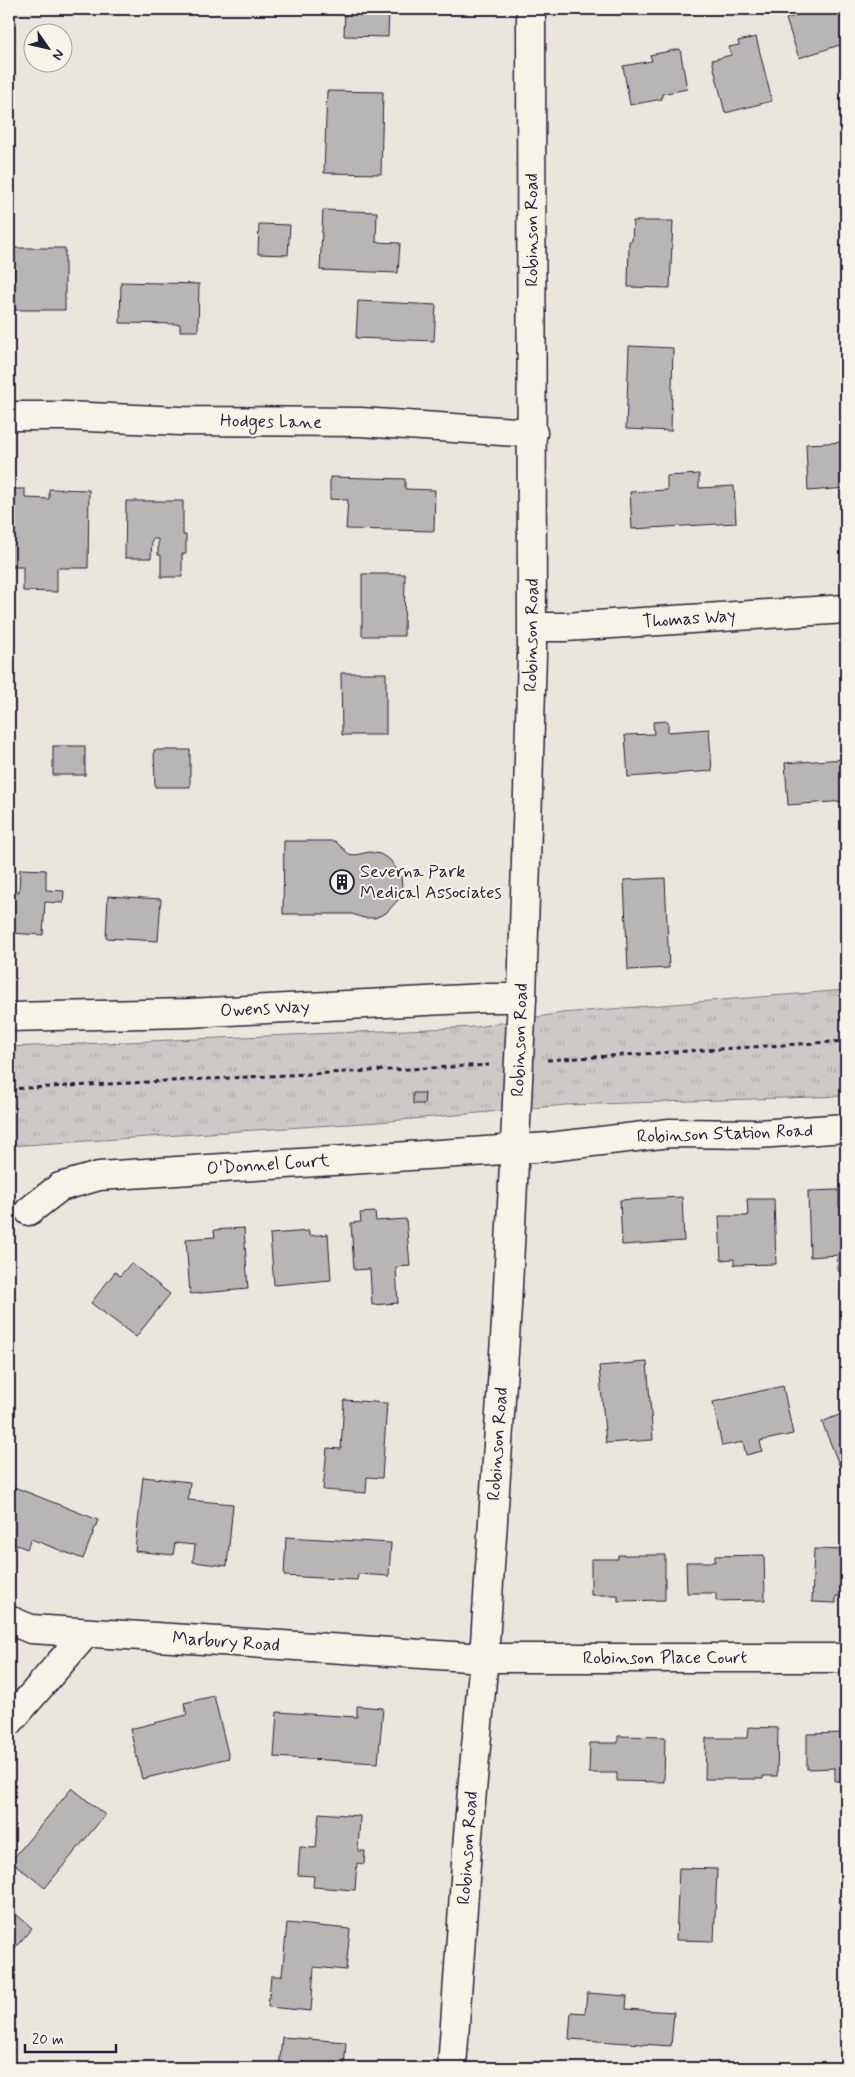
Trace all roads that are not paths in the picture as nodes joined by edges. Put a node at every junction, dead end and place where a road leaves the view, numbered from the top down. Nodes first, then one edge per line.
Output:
1 (532, 9) edge
2 (9, 416) edge
3 (533, 433) junction
4 (846, 609) edge
5 (532, 627) junction
6 (522, 998) junction
7 (9, 1017) edge
8 (846, 1128) edge
9 (515, 1150) junction
10 (29, 1210) dead end
11 (9, 1620) edge
12 (86, 1633) junction
13 (484, 1658) junction
14 (846, 1658) edge
15 (9, 1722) edge
16 (452, 2068) edge

1 - 3 street, Robinson Road
2 - 3 street, Hodges Lane
3 - 5 street, Robinson Road
4 - 5 street, Thomas Way
5 - 6 street, Robinson Road
6 - 7 street, Owens Way
6 - 9 street, Robinson Road
8 - 9 street, Robinson Station Road
9 - 10 street, O'Donnel Court
9 - 13 street, Robinson Road
11 - 12 street, Marbury Road
12 - 13 street, Marbury Road
12 - 15 street
13 - 14 street, Robinson Place Court
13 - 16 street, Robinson Road

